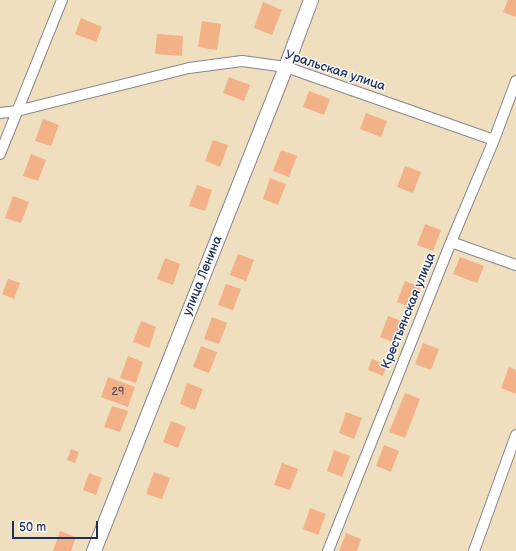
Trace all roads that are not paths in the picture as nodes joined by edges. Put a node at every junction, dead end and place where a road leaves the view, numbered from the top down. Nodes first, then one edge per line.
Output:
1 (62, 0) edge
2 (311, 0) edge
3 (286, 67) junction
4 (516, 81) edge
5 (17, 111) junction
6 (0, 113) edge
7 (494, 140) junction
8 (0, 154) edge
9 (451, 242) junction
10 (516, 266) edge
11 (516, 435) edge
12 (94, 551) edge
13 (328, 551) edge
14 (474, 551) edge

1 - 5 street
2 - 3 main road, улица Ленина
3 - 5 street, Уральская улица
3 - 7 street, Уральская улица
3 - 12 main road, улица Ленина
4 - 7 street, Крестьянская улица
5 - 6 street, Уральская улица
5 - 8 street
7 - 9 street, Крестьянская улица
9 - 10 street
9 - 13 street, Крестьянская улица
11 - 14 street

